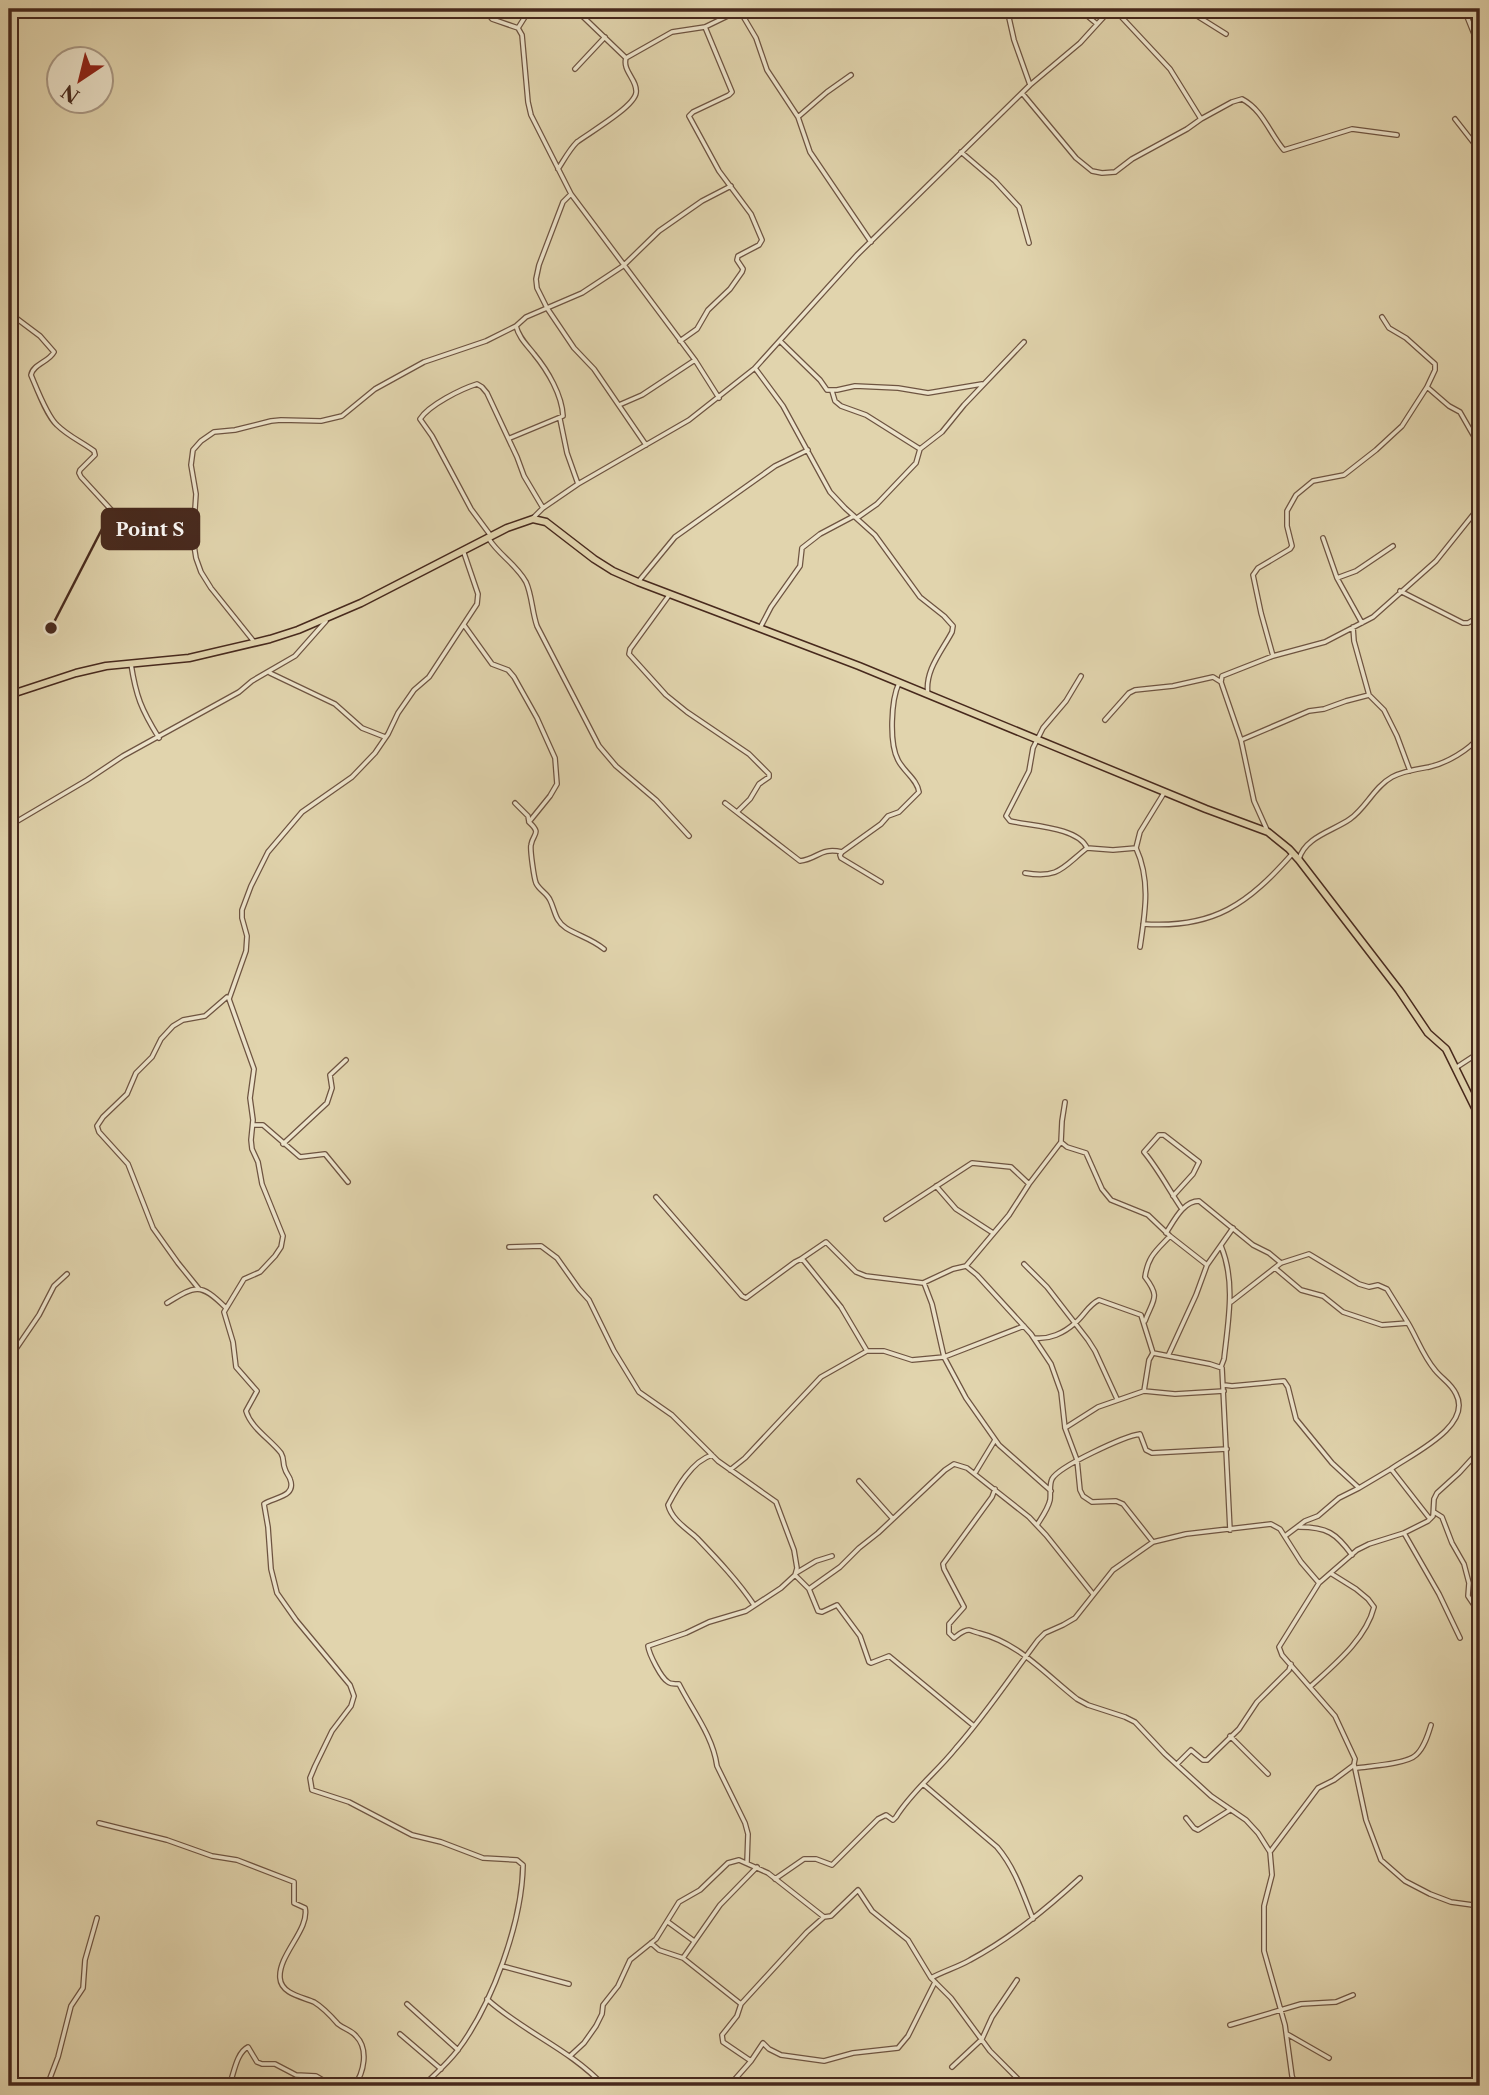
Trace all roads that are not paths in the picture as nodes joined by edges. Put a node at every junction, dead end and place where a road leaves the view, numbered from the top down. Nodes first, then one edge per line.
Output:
1 (484, 9) edge
2 (530, 9) edge
3 (575, 9) edge
4 (741, 9) edge
5 (1007, 9) edge
6 (1079, 9) edge
7 (1112, 9) edge
8 (1186, 9) edge
9 (1464, 9) edge
10 (1097, 24) junction
11 (705, 27) junction
12 (518, 28) junction
13 (1226, 34) dead end
14 (605, 37) junction
15 (1480, 49) edge
16 (626, 58) junction
17 (575, 69) dead end
18 (851, 75) dead end
19 (1030, 85) junction
20 (1022, 93) junction
21 (799, 117) junction
22 (1201, 119) junction
23 (1455, 119) dead end
24 (1397, 135) dead end
25 (1480, 151) edge
26 (961, 152) junction
27 (558, 169) junction
28 (731, 186) junction
29 (571, 194) junction
30 (871, 242) junction
31 (1029, 243) dead end
32 (623, 266) junction
33 (547, 309) junction
34 (1382, 317) dead end
35 (16, 318) dead end
36 (516, 326) junction
37 (680, 341) junction
38 (780, 341) junction
39 (1024, 341) dead end
40 (695, 360) junction
41 (755, 368) junction
42 (984, 383) junction
43 (1427, 387) junction
44 (832, 391) junction
45 (719, 398) junction
46 (620, 405) junction
47 (560, 419) junction
48 (509, 439) junction
49 (646, 445) junction
50 (1480, 447) edge
51 (920, 449) junction
52 (808, 450) junction
53 (578, 484) junction
54 (1480, 506) edge
55 (543, 508) junction
56 (856, 517) junction
57 (533, 519) junction
58 (489, 536) junction
59 (1323, 538) dead end
60 (193, 539) junction
61 (1393, 545) dead end
62 (463, 550) junction
63 (1337, 578) junction
64 (638, 582) junction
65 (1400, 591) junction
66 (670, 594) junction
67 (1480, 616) edge
68 (330, 617) junction
69 (1362, 623) junction
70 (464, 625) junction
71 (1353, 627) junction
72 (760, 628) junction
73 (255, 643) junction
74 (1273, 656) junction
75 (131, 664) junction
76 (267, 672) junction
77 (1081, 676) dead end
78 (1221, 682) junction
79 (899, 683) junction
80 (9, 695) edge
81 (928, 695) junction
82 (1369, 695) junction
83 (1105, 720) dead end
84 (1480, 736) edge
85 (386, 737) junction
86 (159, 738) junction
87 (1241, 740) junction
88 (1038, 741) junction
89 (1409, 771) junction
90 (1166, 792) junction
91 (514, 803) dead end
92 (725, 803) dead end
93 (737, 812) junction
94 (529, 822) junction
95 (9, 826) edge
96 (1268, 832) junction
97 (689, 836) dead end
98 (1087, 848) junction
99 (1136, 848) junction
100 (842, 852) junction
101 (1293, 853) junction
102 (1299, 860) junction
103 (1025, 873) dead end
104 (881, 883) dead end
105 (1143, 924) junction
106 (1140, 947) dead end
107 (604, 949) dead end
108 (229, 996) junction
109 (1480, 1052) edge
110 (346, 1060) dead end
111 (1457, 1067) junction
112 (1065, 1102) dead end
113 (1480, 1118) edge
114 (253, 1125) junction
115 (1061, 1142) junction
116 (283, 1144) junction
117 (348, 1182) dead end
118 (1029, 1184) junction
119 (936, 1186) junction
120 (1173, 1196) junction
121 (656, 1197) dead end
122 (1182, 1209) junction
123 (886, 1219) dead end
124 (1233, 1228) junction
125 (993, 1233) junction
126 (1168, 1234) junction
127 (1221, 1246) junction
128 (509, 1247) dead end
129 (801, 1259) junction
130 (1281, 1263) junction
131 (1024, 1264) dead end
132 (1207, 1265) junction
133 (966, 1266) junction
134 (1275, 1268) junction
135 (67, 1274) dead end
136 (923, 1283) junction
137 (199, 1289) junction
138 (1231, 1302) junction
139 (167, 1303) dead end
140 (226, 1307) junction
141 (1144, 1323) junction
142 (1408, 1323) junction
143 (1075, 1324) junction
144 (1024, 1326) junction
145 (1034, 1338) junction
146 (867, 1352) junction
147 (1153, 1353) junction
148 (1168, 1356) junction
149 (944, 1357) junction
150 (9, 1359) edge
151 (1221, 1367) junction
152 (1224, 1388) junction
153 (1144, 1391) junction
154 (1117, 1399) junction
155 (1065, 1428) junction
156 (995, 1440) junction
157 (1227, 1449) junction
158 (1480, 1450) edge
159 (712, 1455) junction
160 (1077, 1460) junction
161 (730, 1469) junction
162 (1391, 1469) junction
163 (975, 1473) junction
164 (859, 1481) dead end
165 (1359, 1488) junction
166 (995, 1489) junction
167 (1051, 1491) junction
168 (1434, 1513) junction
169 (893, 1519) junction
170 (1430, 1519) junction
171 (1037, 1525) junction
172 (1297, 1527) junction
173 (1230, 1530) junction
174 (1404, 1532) junction
175 (1285, 1536) junction
176 (1153, 1542) junction
177 (1352, 1555) junction
178 (832, 1556) dead end
179 (796, 1574) junction
180 (1332, 1574) junction
181 (1319, 1583) junction
182 (809, 1589) junction
183 (1093, 1594) junction
184 (754, 1605) junction
185 (1480, 1614) edge
186 (1461, 1638) dead end
187 (1026, 1656) junction
188 (1291, 1664) junction
189 (1311, 1686) junction
190 (1431, 1725) dead end
191 (974, 1726) junction
192 (1230, 1736) junction
193 (1176, 1764) junction
194 (1355, 1766) junction
195 (1268, 1774) dead end
196 (923, 1784) junction
197 (1230, 1810) junction
198 (1186, 1818) dead end
199 (99, 1823) dead end
200 (9, 1847) edge
201 (1270, 1852) junction
202 (9, 1854) edge
203 (747, 1862) junction
204 (757, 1867) junction
205 (1080, 1878) dead end
206 (775, 1879) junction
207 (1480, 1906) edge
208 (824, 1917) junction
209 (97, 1918) dead end
210 (1033, 1919) junction
211 (668, 1922) junction
212 (694, 1941) junction
213 (651, 1943) junction
214 (1480, 1944) edge
215 (683, 1958) junction
216 (502, 1966) junction
217 (1480, 1973) edge
218 (931, 1978) junction
219 (1017, 1980) dead end
220 (935, 1982) junction
221 (569, 1984) dead end
222 (1353, 1995) dead end
223 (487, 2000) junction
224 (407, 2004) dead end
225 (741, 2004) junction
226 (1281, 2010) junction
227 (1230, 2025) dead end
228 (400, 2034) dead end
229 (1287, 2034) junction
230 (982, 2039) junction
231 (458, 2050) junction
232 (570, 2056) junction
233 (1329, 2058) dead end
234 (751, 2061) junction
235 (952, 2067) dead end
236 (441, 2069) junction
237 (50, 2085) edge
238 (229, 2086) edge
239 (333, 2086) edge
240 (354, 2086) edge
241 (423, 2086) edge
242 (604, 2086) edge
243 (729, 2086) edge
244 (1023, 2086) edge
245 (1296, 2086) edge

1 - 12 street
2 - 12 street
3 - 14 street
4 - 11 street
4 - 21 street
5 - 19 street
6 - 10 street
7 - 10 street
7 - 22 street
8 - 13 street
9 - 15 street
10 - 19 street
11 - 16 street
11 - 28 street
12 - 27 street
14 - 16 street
14 - 17 street
16 - 27 street
18 - 21 street
19 - 20 street
20 - 22 street
20 - 26 street
21 - 30 street
22 - 24 street
23 - 25 street
26 - 30 street
26 - 31 street
27 - 29 street
28 - 32 street
28 - 37 street
29 - 32 street
29 - 33 street
30 - 38 street
32 - 33 street
32 - 37 street
33 - 36 street
33 - 46 street
34 - 43 street
35 - 60 street
36 - 47 street
36 - 60 street
37 - 40 street
38 - 41 street
38 - 44 street
39 - 42 street
40 - 45 street
40 - 46 street
41 - 45 street
41 - 52 street
42 - 44 street
42 - 51 street
43 - 50 street
43 - 74 street
44 - 51 street
45 - 49 street
46 - 49 street
47 - 48 street
47 - 53 street
48 - 55 street
48 - 58 street
49 - 53 street
51 - 56 street
52 - 56 street
52 - 64 street
53 - 55 street
54 - 65 street
55 - 57 street
56 - 72 street
56 - 81 street
57 - 58 main road
57 - 64 main road
58 - 62 main road
58 - 97 street
59 - 63 street
60 - 73 street
61 - 63 street
62 - 68 main road
62 - 70 street
63 - 69 street
64 - 66 main road
65 - 67 street
65 - 69 street
66 - 72 main road
66 - 93 street
68 - 73 main road
68 - 76 street
69 - 71 street
70 - 85 street
70 - 94 street
71 - 74 street
71 - 82 street
72 - 79 main road
73 - 75 main road
74 - 78 street
75 - 80 main road
75 - 86 street
76 - 85 street
76 - 86 street
77 - 88 street
78 - 83 street
78 - 87 street
79 - 81 main road
79 - 100 street
81 - 88 main road
82 - 87 street
82 - 89 street
84 - 89 street
85 - 108 street
86 - 95 street
87 - 96 street
88 - 90 main road
88 - 98 street
89 - 102 street
90 - 96 main road
90 - 99 street
91 - 94 street
92 - 93 street
93 - 100 street
94 - 107 street
96 - 101 main road
98 - 99 street
98 - 103 street
99 - 105 street
100 - 104 street
101 - 102 main road
101 - 105 street
102 - 111 main road
105 - 106 street
108 - 114 street
108 - 137 street
109 - 111 street
110 - 116 street
111 - 113 main road
112 - 115 street
114 - 116 street
114 - 140 street
115 - 118 street
115 - 126 street
116 - 117 street
118 - 119 street
118 - 125 street
119 - 123 street
119 - 125 street
120 - 120 street
120 - 122 street
121 - 129 street
122 - 124 street
122 - 126 street
124 - 127 street
124 - 130 street
125 - 133 street
126 - 132 street
126 - 141 street
127 - 132 street
127 - 138 street
128 - 159 street
129 - 136 street
129 - 146 street
130 - 134 street
130 - 142 street
131 - 143 street
132 - 148 street
133 - 136 street
133 - 144 street
134 - 138 street
134 - 142 street
135 - 150 street
136 - 149 street
137 - 139 street
137 - 140 street
138 - 151 street
140 - 216 street
141 - 143 street
141 - 147 street
142 - 162 street
143 - 145 street
143 - 154 street
144 - 145 street
144 - 149 street
145 - 155 street
146 - 149 street
146 - 161 street
147 - 148 street
147 - 153 street
148 - 151 street
149 - 156 street
151 - 152 street
152 - 153 street
152 - 157 street
152 - 165 street
153 - 154 street
154 - 155 street
155 - 160 street
156 - 163 street
156 - 167 street
157 - 160 street
157 - 173 street
158 - 168 street
159 - 161 street
159 - 184 street
160 - 167 street
160 - 176 street
161 - 179 street
162 - 165 street
162 - 170 street
163 - 166 street
163 - 169 street
164 - 169 street
165 - 172 street
166 - 171 street
166 - 187 street
167 - 171 street
168 - 170 street
168 - 185 street
169 - 182 street
170 - 174 street
171 - 183 street
172 - 175 street
172 - 177 street
173 - 175 street
173 - 176 street
174 - 177 street
174 - 186 street
175 - 181 street
176 - 183 street
177 - 180 street
178 - 179 street
179 - 182 street
179 - 184 street
180 - 181 street
180 - 189 street
181 - 188 street
182 - 191 street
183 - 187 street
184 - 203 street
187 - 191 street
187 - 193 street
188 - 189 street
188 - 192 street
189 - 194 street
190 - 194 street
191 - 196 street
192 - 193 street
192 - 195 street
193 - 197 street
194 - 201 street
194 - 207 street
196 - 206 street
196 - 210 street
197 - 198 street
197 - 201 street
199 - 240 street
200 - 202 street
201 - 226 street
203 - 204 street
203 - 211 street
204 - 206 street
204 - 212 street
205 - 210 street
206 - 208 street
208 - 218 street
208 - 225 street
209 - 237 street
210 - 218 street
211 - 212 street
211 - 213 street
212 - 215 street
213 - 215 street
213 - 232 street
214 - 217 street
215 - 225 street
216 - 221 street
216 - 223 street
218 - 220 street
219 - 230 street
220 - 230 street
220 - 234 street
222 - 226 street
223 - 231 street
223 - 232 street
224 - 231 street
225 - 234 street
226 - 227 street
226 - 229 street
228 - 236 street
229 - 233 street
229 - 245 street
230 - 235 street
230 - 244 street
231 - 236 street
232 - 242 street
234 - 243 street
236 - 241 street
238 - 239 street

